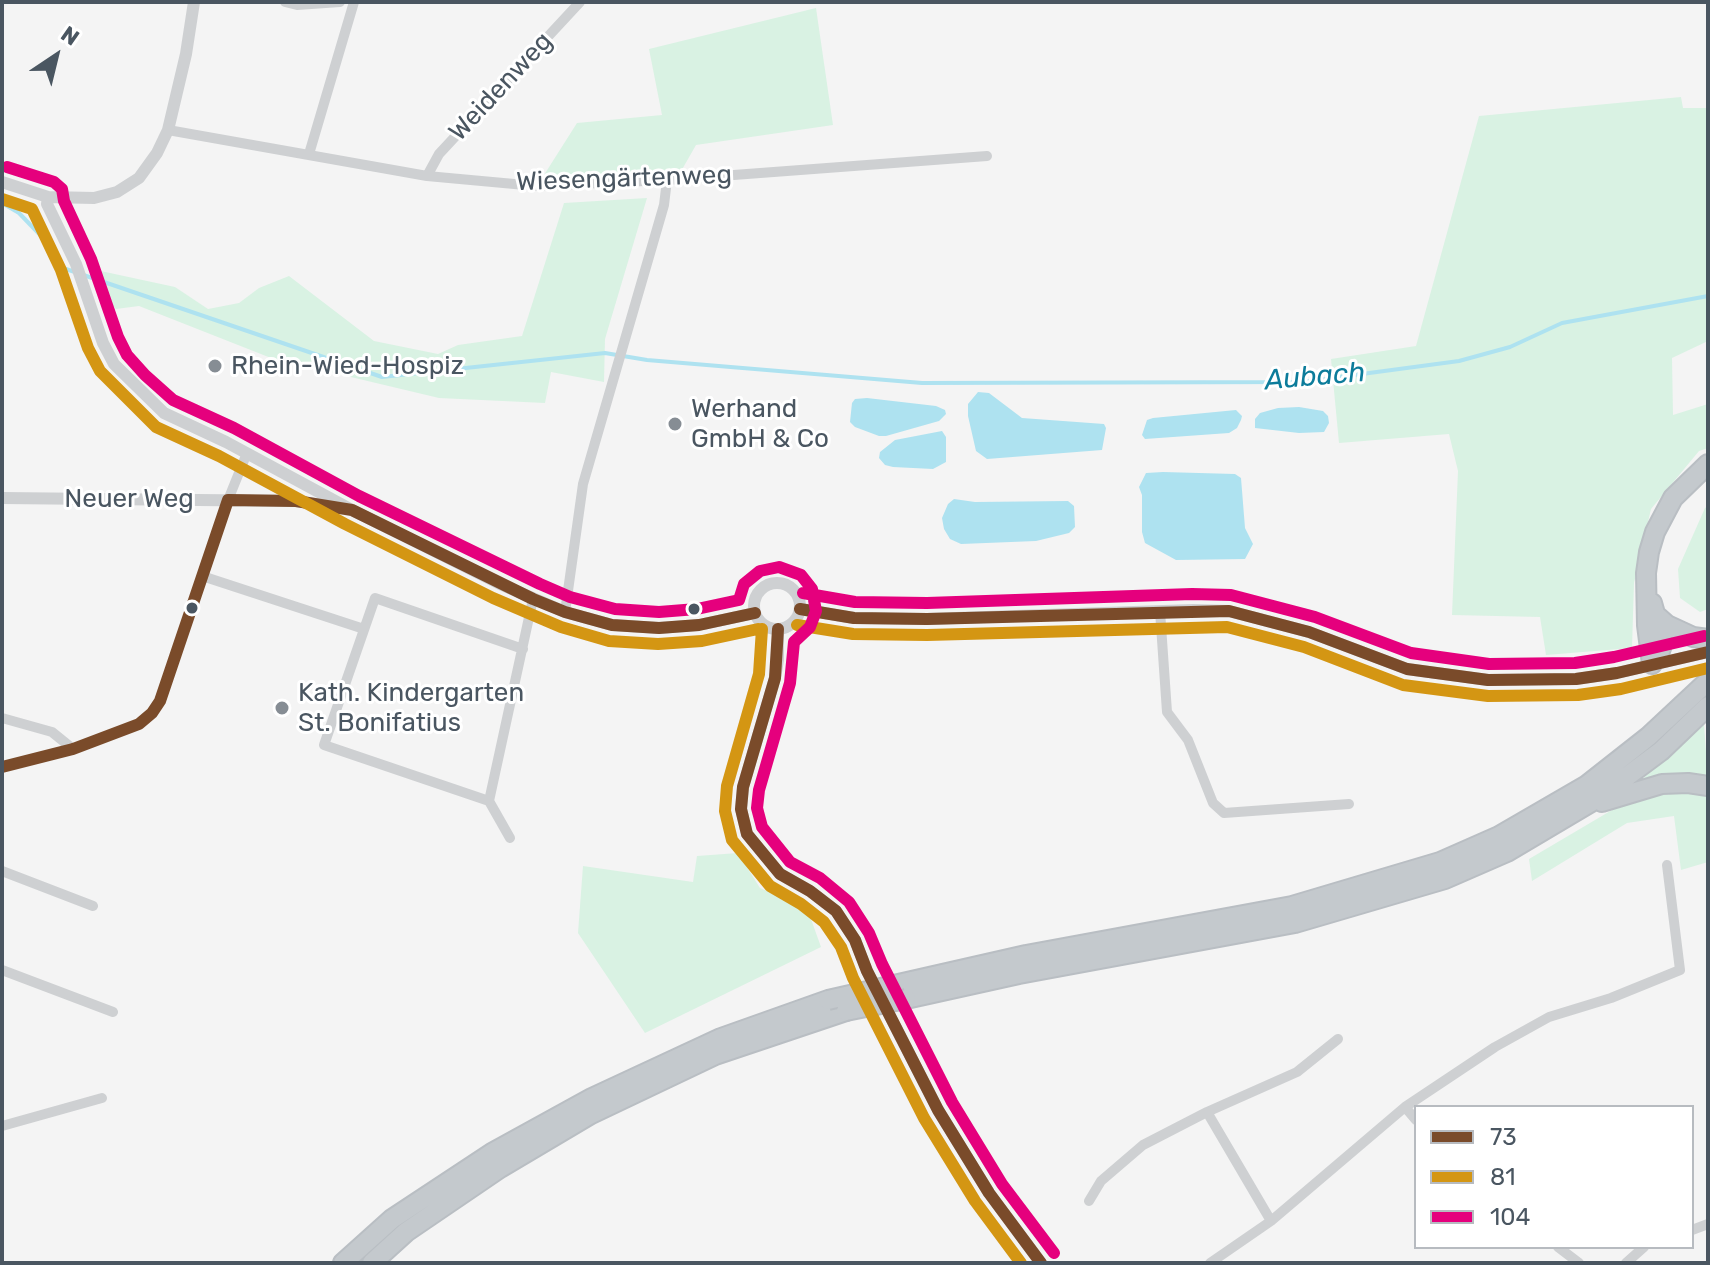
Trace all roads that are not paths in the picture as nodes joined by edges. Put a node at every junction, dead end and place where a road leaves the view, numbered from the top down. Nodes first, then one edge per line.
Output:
1 (194, 2) edge
2 (285, 2) edge
3 (340, 2) edge
4 (354, 2) edge
5 (580, 2) edge
6 (168, 130) junction
7 (309, 154) junction
8 (987, 156) dead end
9 (427, 176) junction
10 (667, 180) junction
11 (2, 182) edge
12 (48, 197) junction
13 (247, 453) junction
14 (1708, 464) edge
15 (2, 498) edge
16 (228, 500) junction
17 (352, 510) junction
18 (202, 576) junction
19 (1648, 592) junction
20 (533, 599) junction
21 (800, 609) junction
22 (1160, 611) junction
23 (565, 612) junction
24 (755, 613) junction
25 (1658, 617) junction
26 (364, 629) junction
27 (778, 629) junction
28 (1708, 639) edge
29 (523, 649) junction
30 (1708, 652) edge
31 (1652, 664) junction
32 (1708, 681) edge
33 (1708, 706) edge
34 (2, 718) edge
35 (73, 749) junction
36 (2, 767) edge
37 (1708, 786) edge
38 (489, 801) junction
39 (1349, 804) dead end
40 (1577, 811) junction
41 (510, 838) dead end
42 (1667, 865) dead end
43 (2, 871) edge
44 (93, 906) dead end
45 (2, 970) edge
46 (900, 992) junction
47 (113, 1012) dead end
48 (1338, 1039) dead end
49 (102, 1098) dead end
50 (1405, 1107) junction
51 (1207, 1112) junction
52 (1414, 1118) edge
53 (2, 1126) edge
54 (1089, 1201) dead end
55 (1271, 1221) junction
56 (1561, 1249) edge
57 (1642, 1249) edge
58 (343, 1263) edge
59 (372, 1263) edge
60 (1041, 1263) edge
61 (1210, 1263) edge
62 (1579, 1263) edge
63 (1626, 1263) edge

1 - 6 street
2 - 3 street
4 - 7 street
5 - 9 street, Weidenweg
6 - 7 street, Wiesengärtenweg
6 - 12 street
7 - 9 street, Wiesengärtenweg
8 - 10 street, Wiesengärtenweg
9 - 10 street, Wiesengärtenweg
10 - 23 street
11 - 12 street
12 - 13 street
13 - 16 street
13 - 17 street
14 - 19 highway
15 - 16 street, Neuer Weg
16 - 17 street, Neuer Weg
16 - 18 street
17 - 20 street
18 - 26 street
18 - 35 street
19 - 25 highway
19 - 31 highway
20 - 23 street
20 - 29 street
21 - 22 street
21 - 24 street
21 - 27 street
22 - 31 street
22 - 39 street
23 - 24 street
24 - 27 street
25 - 28 highway
25 - 31 highway
26 - 29 street
26 - 38 street
27 - 60 street
29 - 38 street
30 - 31 street
32 - 46 highway
33 - 40 highway
34 - 35 street
35 - 36 street
37 - 40 highway
38 - 41 street
40 - 46 highway
42 - 50 street
43 - 44 street
45 - 47 street
46 - 58 highway, bridge
46 - 59 highway, bridge
48 - 51 street
49 - 53 street
50 - 52 street
50 - 55 street
51 - 54 street
51 - 55 street
55 - 61 street
56 - 62 street
57 - 63 street

